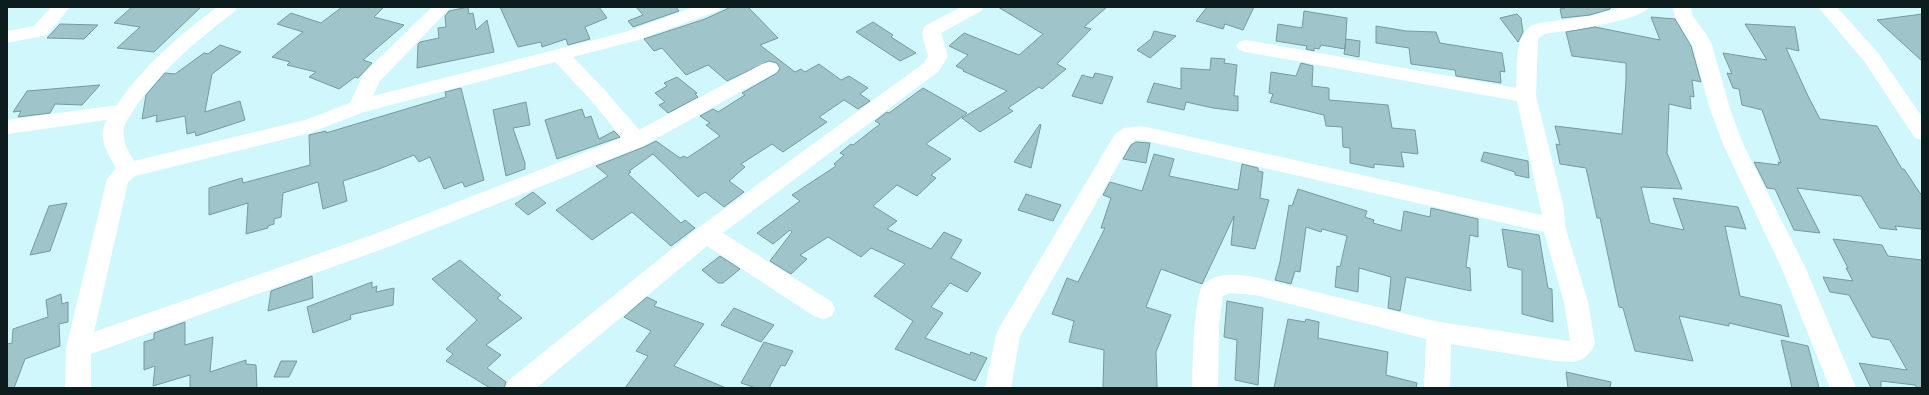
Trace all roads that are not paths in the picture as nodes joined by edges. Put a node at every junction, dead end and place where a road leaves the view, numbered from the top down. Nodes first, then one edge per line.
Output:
1 (61, 7) edge
2 (229, 7) edge
3 (442, 7) edge
4 (712, 7) edge
5 (975, 7) edge
6 (1640, 7) edge
7 (1682, 7) edge
8 (1827, 7) edge
9 (7, 37) edge
10 (1246, 46) dead end
11 (560, 55) junction
12 (769, 68) dead end
13 (1526, 96) junction
14 (1901, 103) junction
15 (1922, 103) edge
16 (358, 106) junction
17 (124, 111) junction
18 (7, 127) edge
19 (1922, 133) edge
20 (636, 141) junction
21 (128, 170) junction
22 (1554, 226) junction
23 (706, 234) junction
24 (823, 309) dead end
25 (1439, 332) junction
26 (78, 348) junction
27 (78, 388) edge
28 (518, 388) edge
29 (998, 388) edge
30 (1205, 388) edge
31 (1437, 388) edge
32 (1843, 388) edge

1 - 9 street
2 - 17 street
3 - 16 street
4 - 11 street
5 - 23 street
6 - 13 street
7 - 32 street
8 - 14 street
10 - 13 street
11 - 16 street
11 - 20 street
12 - 20 street
13 - 22 street
14 - 15 street
14 - 19 street
16 - 21 street
17 - 18 street
17 - 21 street
20 - 26 street
21 - 26 street
22 - 25 street
22 - 29 street
23 - 24 street
23 - 28 street
25 - 30 street
25 - 31 street
26 - 27 street

